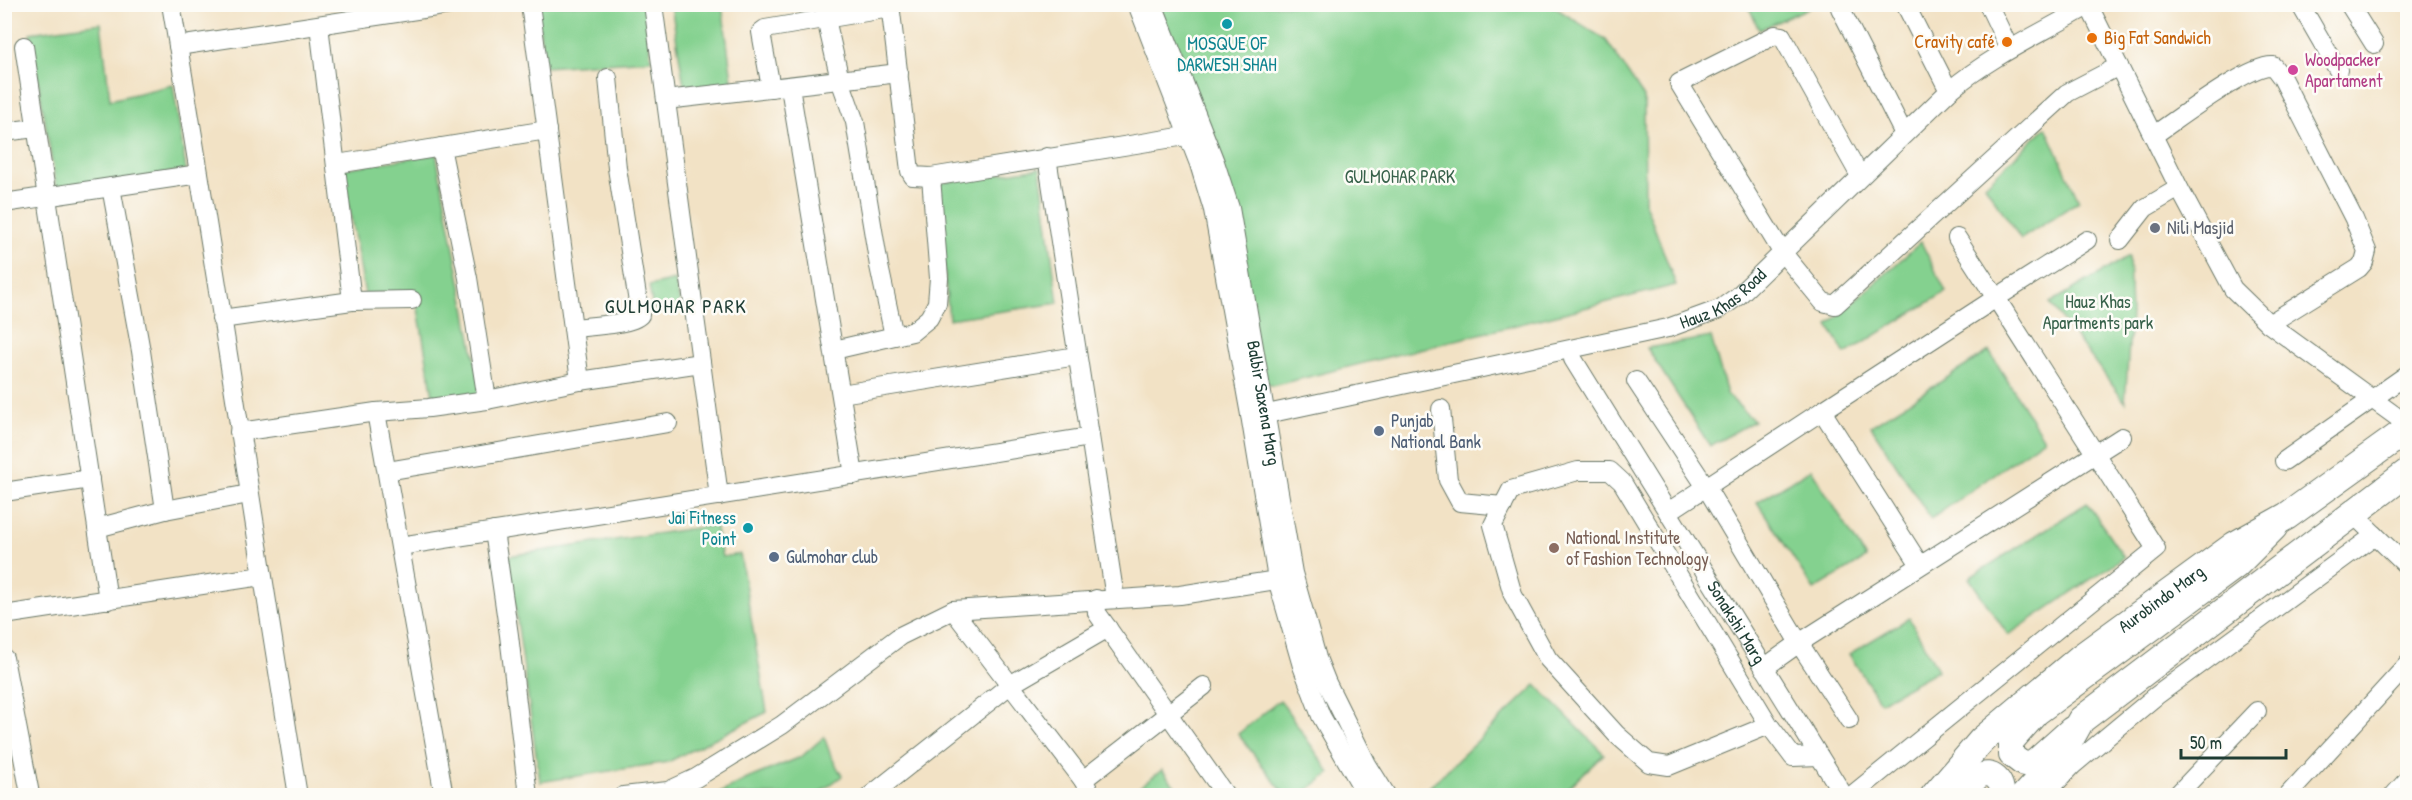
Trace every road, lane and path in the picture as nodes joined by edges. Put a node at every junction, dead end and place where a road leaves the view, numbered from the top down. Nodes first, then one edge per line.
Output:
1 (171, 4) edge
2 (456, 4) edge
3 (530, 4) edge
4 (653, 4) edge
5 (1137, 4) edge
6 (1154, 4) edge
7 (1905, 4) edge
8 (1988, 4) edge
9 (2300, 4) edge
10 (2349, 4) edge
11 (2090, 5) edge
12 (434, 6) edge
13 (890, 6) edge
14 (1840, 8) dead end
15 (826, 19) junction
16 (319, 25) junction
17 (2374, 44) dead end
18 (24, 46) dead end
19 (178, 46) junction
20 (2009, 48) junction
21 (2119, 66) junction
22 (2338, 70) dead end
23 (899, 73) junction
24 (608, 78) dead end
25 (840, 80) junction
26 (790, 87) junction
27 (771, 88) junction
28 (1949, 91) junction
29 (666, 100) junction
30 (35, 128) junction
31 (547, 130) junction
32 (4, 132) edge
33 (1904, 134) junction
34 (1195, 135) junction
35 (2154, 135) junction
36 (441, 147) junction
37 (1047, 157) junction
38 (337, 164) junction
39 (199, 174) junction
40 (1860, 176) junction
41 (931, 177) junction
42 (111, 187) junction
43 (2179, 188) junction
44 (46, 196) junction
45 (4, 203) edge
46 (1957, 238) dead end
47 (2087, 240) dead end
48 (2120, 240) dead end
49 (1782, 252) junction
50 (1996, 298) junction
51 (412, 300) dead end
52 (352, 301) junction
53 (221, 319) junction
54 (2269, 324) junction
55 (573, 328) junction
56 (894, 336) junction
57 (834, 350) junction
58 (1077, 356) junction
59 (1573, 359) dead end
60 (701, 363) junction
61 (2408, 374) edge
62 (580, 381) junction
63 (1636, 381) dead end
64 (841, 394) junction
65 (2372, 399) junction
66 (487, 400) junction
67 (1441, 409) dead end
68 (1822, 411) junction
69 (376, 412) junction
70 (1259, 414) junction
71 (668, 423) dead end
72 (2408, 427) edge
73 (239, 432) junction
74 (1090, 437) junction
75 (2122, 437) dead end
76 (2096, 452) junction
77 (2284, 461) dead end
78 (387, 471) junction
79 (2408, 472) edge
80 (854, 475) junction
81 (90, 479) junction
82 (1706, 488) junction
83 (4, 492) edge
84 (249, 494) junction
85 (719, 496) junction
86 (1503, 506) junction
87 (165, 510) junction
88 (1668, 512) junction
89 (2352, 513) junction
90 (2288, 516) junction
91 (97, 528) junction
92 (495, 531) junction
93 (2375, 535) junction
94 (400, 546) junction
95 (1920, 565) junction
96 (2408, 567) edge
97 (262, 576) junction
98 (1286, 578) junction
99 (1096, 598) junction
100 (1115, 598) junction
101 (108, 600) junction
102 (953, 610) junction
103 (4, 615) edge
104 (1108, 628) junction
105 (1799, 643) junction
106 (4, 658) edge
107 (2408, 664) edge
108 (1764, 668) junction
109 (1010, 685) junction
110 (1204, 686) dead end
111 (8, 700) edge
112 (2257, 711) dead end
113 (1168, 712) junction
114 (1849, 720) dead end
115 (2081, 720) junction
116 (1769, 725) junction
117 (1819, 756) junction
118 (2408, 779) edge
119 (1083, 780) junction
120 (669, 793) edge
121 (1378, 794) edge
122 (29, 795) edge
123 (298, 795) edge
124 (444, 795) edge
125 (528, 795) edge
126 (623, 795) edge
127 (870, 795) edge
128 (1092, 795) edge
129 (1226, 795) edge
130 (1844, 795) edge
131 (1851, 795) edge
132 (1934, 795) edge
133 (1962, 795) edge
134 (2002, 795) edge
135 (2024, 795) edge
136 (2043, 795) edge
137 (2176, 795) edge
138 (2287, 795) edge
139 (2392, 795) edge

1 - 19 street
2 - 12 street
3 - 31 street
4 - 29 street
5 - 34 street, Balbir Saxena Marg
6 - 34 street, Balbir Saxena Marg
7 - 28 street
8 - 20 street
9 - 22 street
10 - 17 street
11 - 20 street, Hauz Khas Road
11 - 21 street
12 - 16 street
13 - 15 street
13 - 23 street
14 - 33 street
15 - 25 street
15 - 27 street
16 - 19 street
16 - 38 street
18 - 30 street
19 - 39 street
20 - 28 street, Hauz Khas Road
21 - 35 street
21 - 49 street
23 - 25 street
23 - 41 street
24 - 55 street
25 - 26 street
25 - 56 street
26 - 27 street
26 - 57 street
27 - 29 street
28 - 33 street, Hauz Khas Road
29 - 60 street
30 - 32 street
30 - 44 street
31 - 36 street
31 - 55 street
33 - 40 street, Hauz Khas Road
34 - 37 street
34 - 70 street, Balbir Saxena Marg
35 - 43 street
35 - 54 street
36 - 38 street
36 - 66 street
37 - 41 street
37 - 58 street
38 - 52 street
39 - 42 street
39 - 53 street
40 - 49 street, Hauz Khas Road
40 - 49 street
41 - 56 street
42 - 44 street
42 - 87 street
43 - 48 street
43 - 54 street
44 - 45 street
44 - 81 street
46 - 50 street
47 - 50 street
49 - 70 street, Hauz Khas Road
50 - 68 street
50 - 76 street
51 - 52 street
52 - 53 street
53 - 73 street
54 - 65 street
55 - 62 street
56 - 57 street
57 - 64 street
58 - 64 street
58 - 74 street
59 - 88 street, Sonakshi Marg
60 - 62 street
60 - 85 street
61 - 65 street
62 - 66 street
63 - 82 street
64 - 80 street
65 - 72 street
65 - 77 street
66 - 69 street
67 - 86 street
68 - 82 street
68 - 95 street
69 - 73 street
69 - 78 street
70 - 98 street, Balbir Saxena Marg
71 - 78 street
72 - 90 highway, Aurobindo Marg
73 - 84 street
74 - 80 street
74 - 100 street
75 - 76 street
76 - 95 street
76 - 131 street
78 - 94 street
79 - 89 highway
80 - 85 street
81 - 83 street
81 - 91 street
82 - 88 street
82 - 105 street
84 - 87 street
84 - 97 street
85 - 92 street
86 - 116 street
86 - 116 street
87 - 91 street
88 - 108 street, Sonakshi Marg
89 - 93 street
89 - 115 highway
90 - 115 main road
90 - 132 highway, Aurobindo Marg
91 - 101 street
92 - 94 street
92 - 125 street
93 - 96 street
93 - 136 street
94 - 124 street
95 - 105 street
97 - 101 street
97 - 123 street
98 - 100 street
98 - 121 street, Balbir Saxena Marg
99 - 100 street
99 - 102 street
99 - 104 street
101 - 103 street
102 - 109 street
102 - 120 street
104 - 109 street
104 - 113 street
105 - 108 street
105 - 114 street
106 - 111 street
107 - 138 street
108 - 117 street, Sonakshi Marg
109 - 119 street
109 - 127 street
110 - 113 street
111 - 122 street
112 - 137 street
113 - 119 street
113 - 129 street
115 - 135 highway
116 - 117 street
117 - 130 street, Sonakshi Marg
118 - 139 street
119 - 128 street
120 - 126 street
133 - 134 main road

